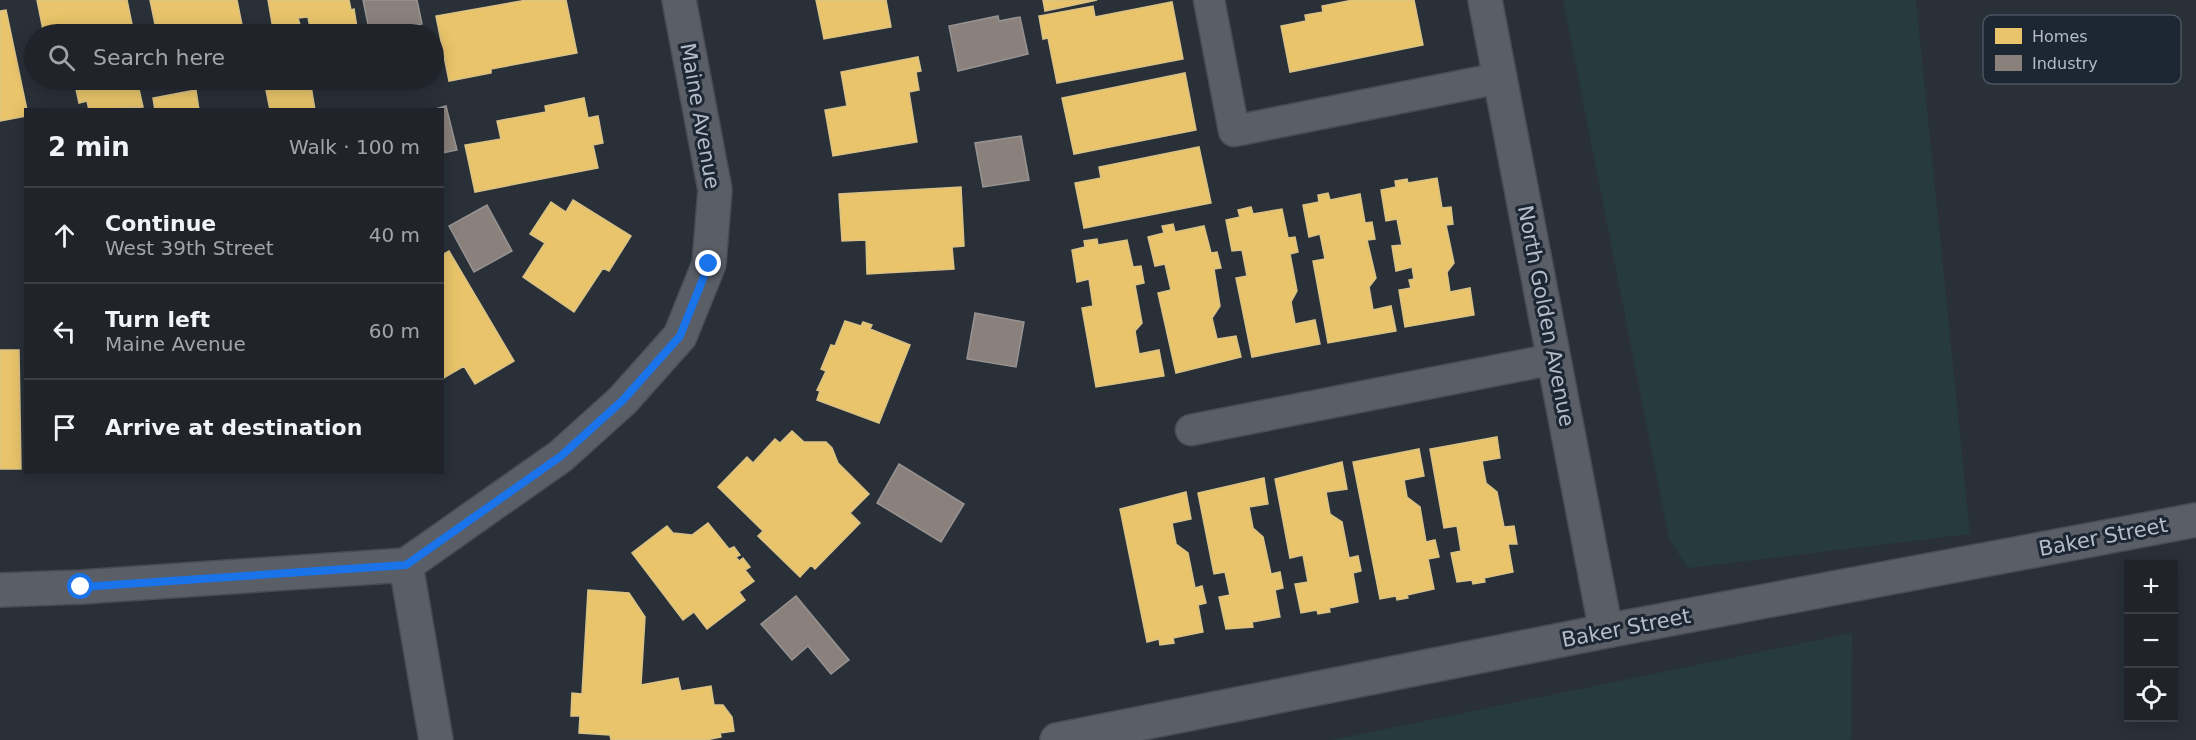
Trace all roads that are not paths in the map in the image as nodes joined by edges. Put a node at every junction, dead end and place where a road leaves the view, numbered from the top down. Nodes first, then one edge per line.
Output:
1 (679, 0) edge
2 (1209, 0) edge
3 (1485, 0) edge
4 (1500, 78) junction
5 (1554, 359) junction
6 (1191, 430) dead end
7 (2196, 520) edge
8 (406, 565) junction
9 (0, 590) edge
10 (1606, 631) junction
11 (436, 740) edge
12 (1057, 740) edge

1 - 8 street, Maine Avenue
2 - 4 lane
3 - 4 street, North Golden Avenue
4 - 5 street, North Golden Avenue
5 - 6 lane
5 - 10 street, North Golden Avenue
7 - 10 street, Baker Street
8 - 9 street
8 - 11 street
10 - 12 street, Baker Street

